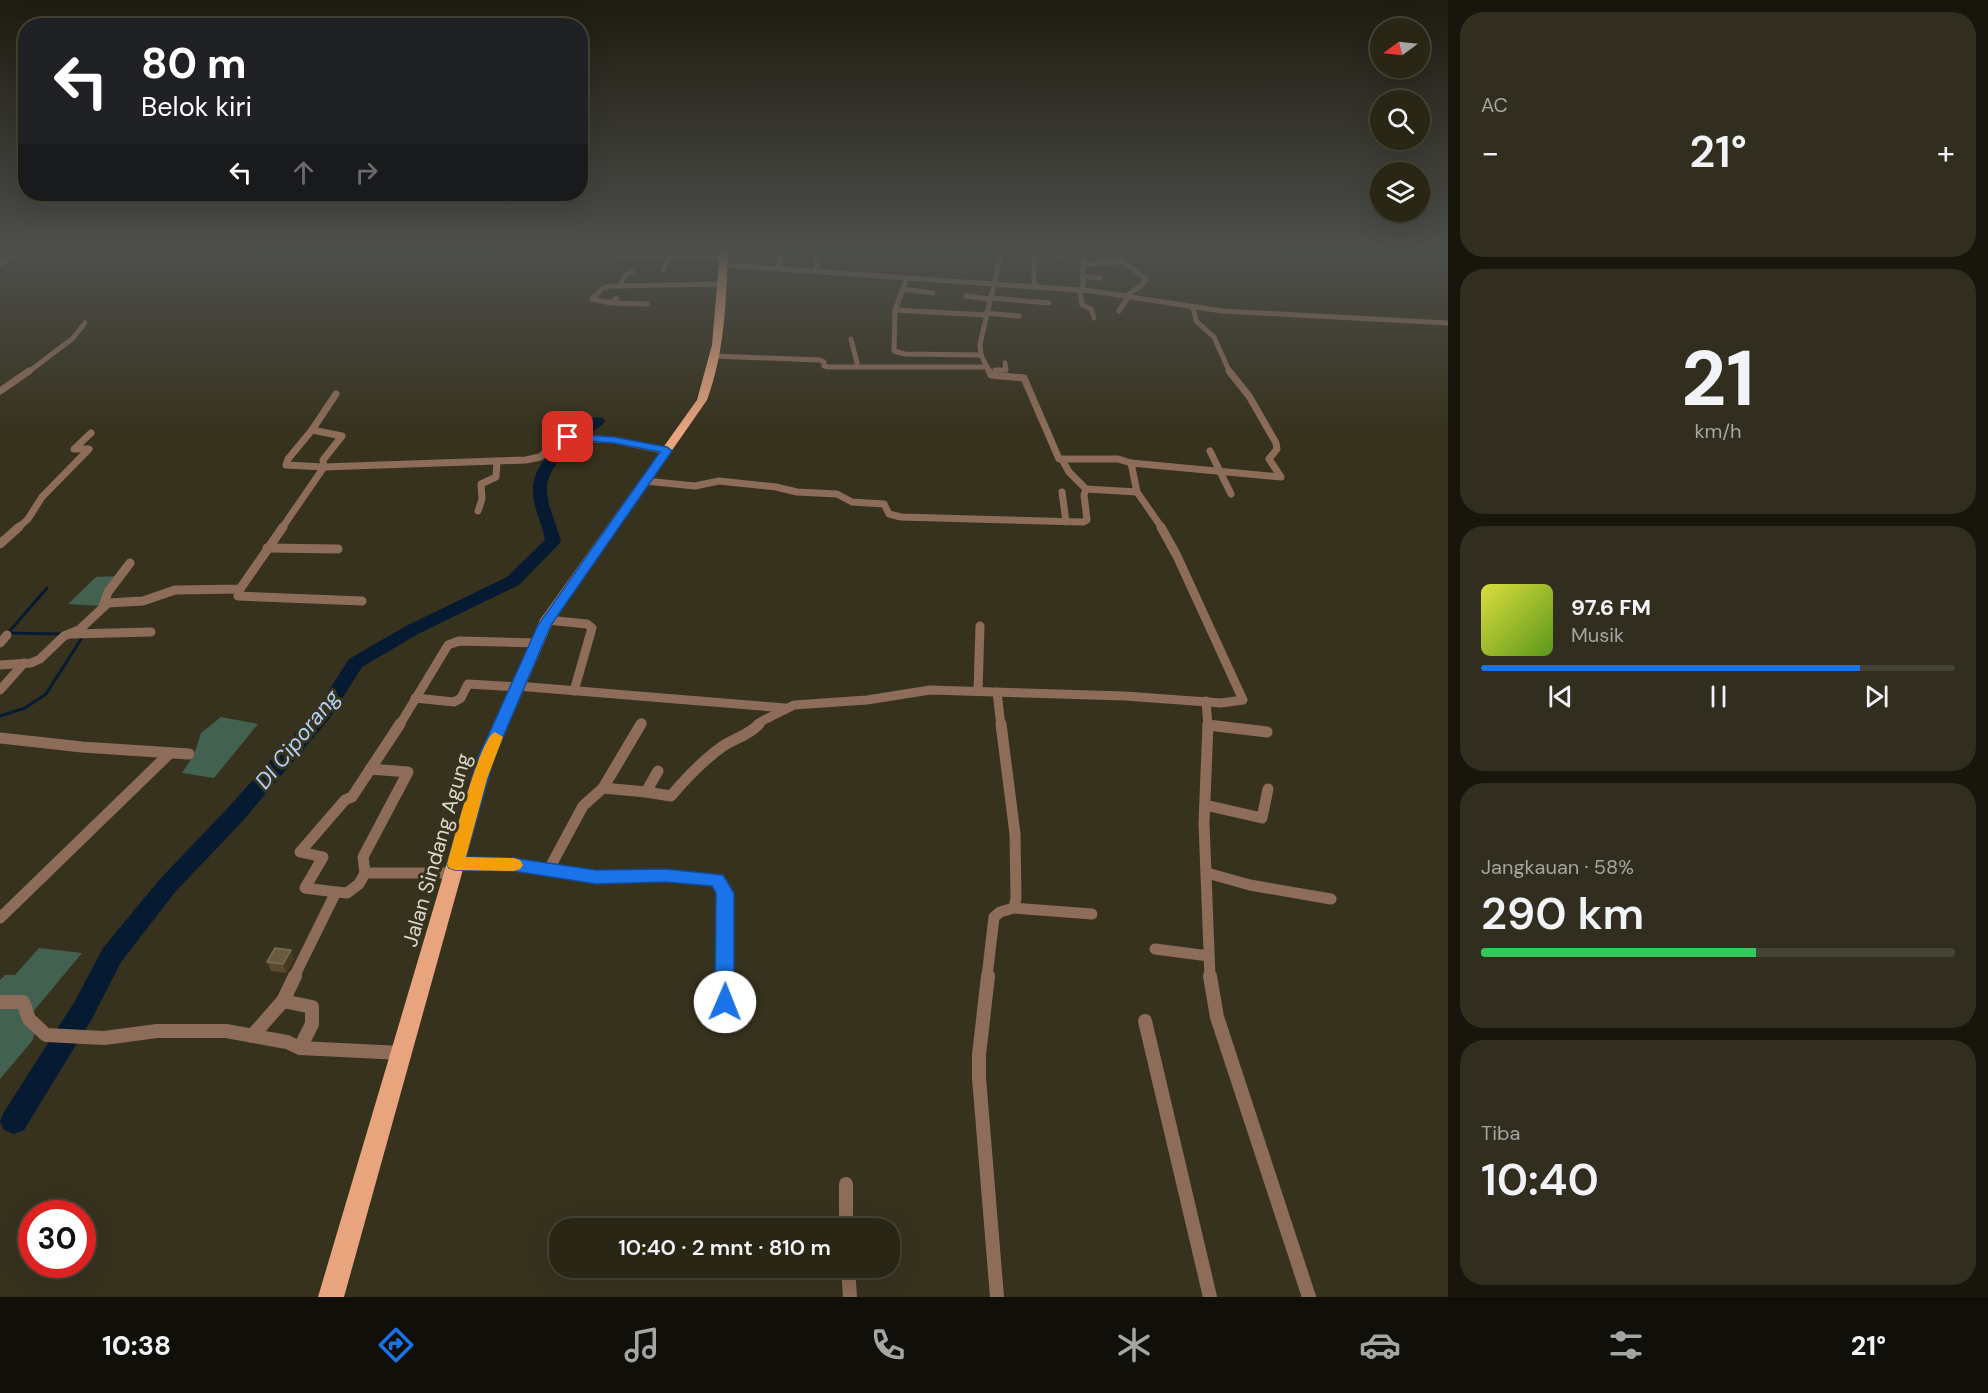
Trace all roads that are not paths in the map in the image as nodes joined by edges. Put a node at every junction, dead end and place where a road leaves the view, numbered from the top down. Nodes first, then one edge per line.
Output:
1 (895, 310) edge
2 (719, 311) edge
3 (907, 311) edge
4 (987, 311) edge
5 (1092, 311) edge
6 (1194, 311) edge
7 (1227, 311) edge
8 (986, 314) junction
9 (1019, 316) dead end
10 (1094, 318) dead end
11 (85, 323) dead end
12 (1448, 323) edge
13 (851, 339) dead end
14 (981, 355) junction
15 (714, 356) junction
16 (1005, 363) dead end
17 (858, 367) junction
18 (988, 368) junction
19 (0, 391) edge
20 (336, 394) dead end
21 (312, 430) junction
22 (91, 433) dead end
23 (667, 451) junction
24 (1210, 451) dead end
25 (497, 461) junction
26 (1063, 461) junction
27 (1131, 463) junction
28 (324, 467) junction
29 (1220, 472) junction
30 (645, 481) junction
31 (1086, 489) junction
32 (1062, 492) dead end
33 (1137, 492) junction
34 (1231, 494) dead end
35 (478, 512) dead end
36 (1066, 522) junction
37 (0, 544) edge
38 (267, 548) junction
39 (338, 549) dead end
40 (130, 563) dead end
41 (240, 589) junction
42 (362, 601) dead end
43 (103, 606) junction
44 (547, 620) junction
45 (980, 626) dead end
46 (151, 632) dead end
47 (69, 634) junction
48 (7, 635) dead end
49 (0, 643) edge
50 (537, 643) junction
51 (24, 663) junction
52 (0, 665) edge
53 (517, 686) junction
54 (0, 690) edge
55 (978, 691) junction
56 (574, 692) junction
57 (997, 692) junction
58 (415, 698) junction
59 (1206, 701) junction
60 (785, 708) junction
61 (642, 723) dead end
62 (1208, 725) junction
63 (1267, 732) dead end
64 (0, 738) edge
65 (170, 753) junction
66 (189, 754) dead end
67 (370, 769) junction
68 (658, 771) dead end
69 (603, 788) junction
70 (1268, 789) dead end
71 (646, 792) junction
72 (1205, 805) junction
73 (454, 868) junction
74 (549, 869) junction
75 (365, 873) junction
76 (1207, 873) junction
77 (336, 892) junction
78 (1331, 899) dead end
79 (1014, 908) junction
80 (1092, 914) dead end
81 (0, 918) edge
82 (1155, 949) dead end
83 (1209, 956) junction
84 (283, 1001) junction
85 (0, 1002) edge
86 (725, 1002) dead end
87 (1145, 1021) dead end
88 (252, 1036) junction
89 (300, 1048) junction
90 (402, 1053) junction
91 (846, 1184) dead end
92 (846, 1218) edge
93 (849, 1278) edge
94 (331, 1297) edge
95 (850, 1297) edge
96 (997, 1297) edge
97 (1210, 1297) edge
98 (1308, 1297) edge

1 - 14 street
2 - 15 main road, Jalan Sindang Agung
3 - 8 street
4 - 8 street
5 - 10 street
6 - 29 street
7 - 12 street
8 - 9 street
8 - 14 street
11 - 19 street
13 - 17 street
14 - 18 street
15 - 17 street
15 - 23 main road, Jalan Sindang Agung
16 - 18 street
17 - 18 street
18 - 26 street
20 - 21 street
21 - 28 street
21 - 28 street
22 - 37 street
23 - 25 street
23 - 30 main road, Jalan Sindang Agung
24 - 29 street
25 - 28 street
25 - 35 street
26 - 27 street
26 - 31 street
27 - 29 street
27 - 33 street
28 - 38 street
29 - 34 street
30 - 36 street
30 - 44 main road, Jalan Sindang Agung
31 - 33 street
31 - 36 street
32 - 36 street
33 - 59 street
38 - 39 street
38 - 41 street
40 - 43 street
41 - 42 street
41 - 43 street
43 - 47 street
44 - 50 main road, Jalan Sindang Agung
44 - 56 street
45 - 55 street
46 - 47 street
47 - 51 street
48 - 49 street
50 - 53 main road, Jalan Sindang Agung
50 - 58 street
51 - 52 street
51 - 54 street
53 - 56 street
53 - 58 street
53 - 73 main road, Jalan Sindang Agung
55 - 57 street
55 - 60 street
56 - 60 street
57 - 59 street
57 - 79 street
58 - 67 street
59 - 62 street
60 - 71 street
61 - 69 street
62 - 63 street
62 - 72 street
64 - 65 street
65 - 66 street
65 - 81 street
67 - 75 street
67 - 77 street
68 - 71 street
69 - 71 street
69 - 74 street
70 - 72 street
72 - 76 street
73 - 74 street
73 - 75 street
73 - 90 main road, Jalan Sindang Agung
74 - 86 street
75 - 77 street
76 - 78 street
76 - 83 street
77 - 84 street
79 - 80 street
79 - 96 street
82 - 83 street
83 - 98 street
84 - 88 street
84 - 89 street
85 - 88 street
87 - 97 street
88 - 89 street
89 - 90 street
90 - 94 main road, Jalan Sindang Agung
91 - 92 street
93 - 95 street

